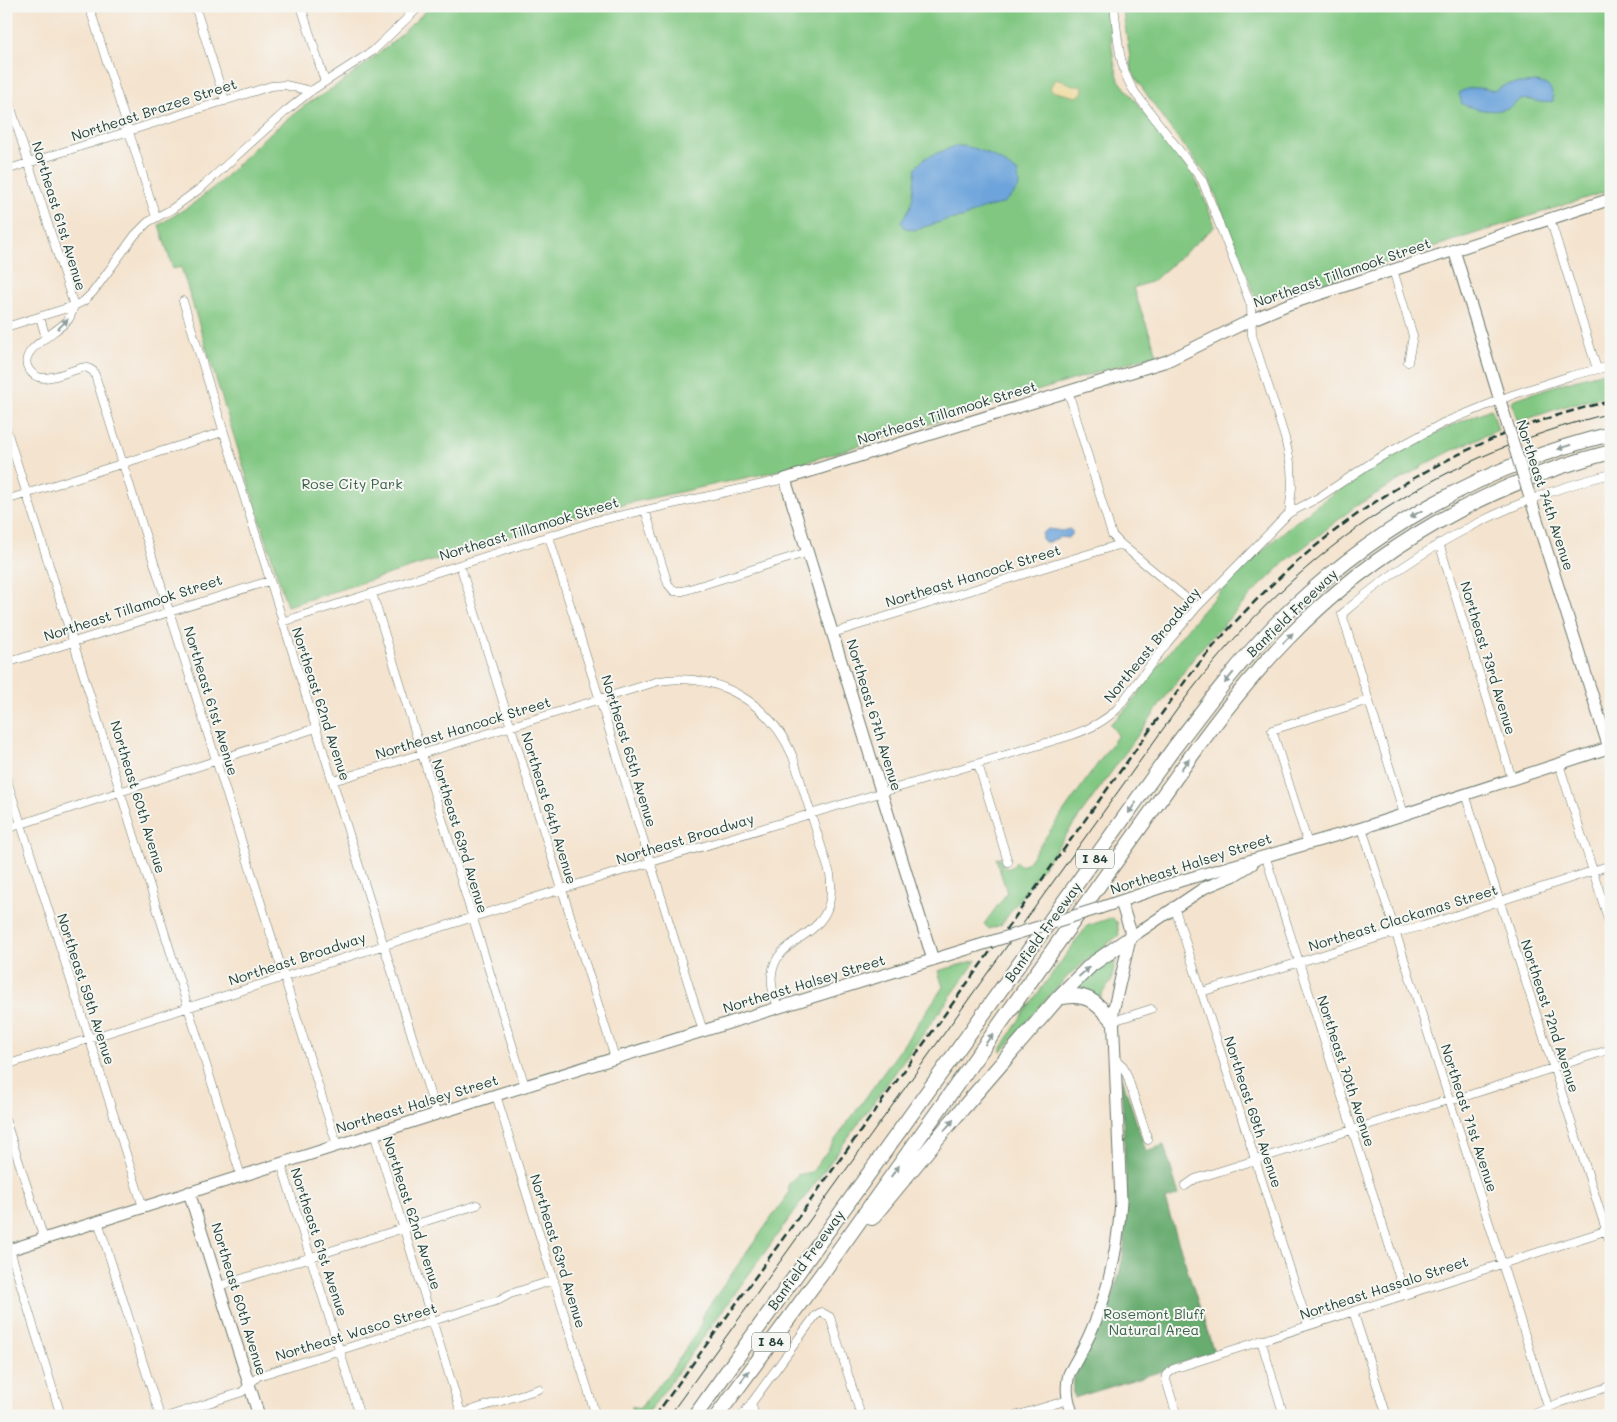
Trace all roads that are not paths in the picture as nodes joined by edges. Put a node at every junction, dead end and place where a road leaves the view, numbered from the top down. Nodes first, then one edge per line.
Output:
1 (89, 6) edge
2 (195, 6) edge
3 (301, 6) edge
4 (407, 6) edge
5 (420, 6) edge
6 (1114, 6) edge
7 (410, 16) junction
8 (325, 82) junction
9 (311, 91) junction
10 (6, 92) edge
11 (225, 101) junction
12 (129, 132) junction
13 (29, 163) junction
14 (6, 170) edge
15 (1611, 199) edge
16 (156, 217) junction
17 (1550, 219) junction
18 (1454, 250) junction
19 (1393, 270) junction
20 (183, 301) dead end
21 (74, 306) junction
22 (40, 317) junction
23 (1251, 320) junction
24 (6, 327) edge
25 (46, 338) junction
26 (1408, 362) dead end
27 (1611, 366) edge
28 (1597, 369) junction
29 (1068, 392) junction
30 (1501, 403) junction
31 (6, 428) edge
32 (223, 432) junction
33 (1611, 434) edge
34 (1611, 452) edge
35 (124, 464) junction
36 (1611, 474) edge
37 (786, 479) junction
38 (27, 495) junction
39 (1530, 495) junction
40 (6, 500) edge
41 (645, 510) junction
42 (1289, 514) junction
43 (549, 537) junction
44 (1439, 543) junction
45 (1121, 544) junction
46 (808, 552) junction
47 (460, 565) junction
48 (269, 581) junction
49 (372, 593) junction
50 (1197, 608) junction
51 (169, 612) junction
52 (282, 622) junction
53 (833, 633) junction
54 (74, 643) junction
55 (6, 663) edge
56 (599, 698) junction
57 (1369, 700) junction
58 (510, 726) junction
59 (316, 728) junction
60 (1610, 747) edge
61 (422, 754) junction
62 (216, 760) junction
63 (978, 764) junction
64 (1558, 764) junction
65 (6, 777) edge
66 (1512, 779) junction
67 (333, 781) junction
68 (120, 790) junction
69 (882, 793) junction
70 (1466, 794) junction
71 (812, 814) junction
72 (1404, 814) junction
73 (21, 824) junction
74 (6, 828) edge
75 (1362, 828) junction
76 (1308, 844) junction
77 (1265, 855) junction
78 (651, 862) junction
79 (1008, 862) dead end
80 (1611, 865) edge
81 (1592, 871) junction
82 (562, 889) junction
83 (1500, 901) junction
84 (1121, 902) junction
85 (1174, 906) junction
86 (472, 916) junction
87 (1611, 928) edge
88 (1396, 933) junction
89 (1130, 938) junction
90 (383, 944) junction
91 (933, 960) junction
92 (1298, 963) junction
93 (284, 976) junction
94 (1201, 992) junction
95 (1058, 998) junction
96 (188, 1007) junction
97 (778, 1008) junction
98 (1152, 1009) dead end
99 (1113, 1021) junction
100 (703, 1030) junction
101 (88, 1039) junction
102 (1611, 1049) edge
103 (615, 1058) junction
104 (1115, 1059) junction
105 (6, 1065) edge
106 (1554, 1068) junction
107 (525, 1086) junction
108 (496, 1094) junction
109 (1450, 1100) junction
110 (436, 1114) junction
111 (6, 1122) edge
112 (1352, 1130) junction
113 (374, 1133) junction
114 (1148, 1140) dead end
115 (337, 1145) junction
116 (1255, 1160) junction
117 (281, 1163) junction
118 (241, 1176) junction
119 (1185, 1186) dead end
120 (190, 1192) junction
121 (477, 1204) dead end
122 (143, 1207) junction
123 (98, 1221) junction
124 (404, 1228) junction
125 (1608, 1230) edge
126 (44, 1239) junction
127 (1611, 1245) edge
128 (8, 1250) edge
129 (311, 1257) junction
130 (1502, 1264) junction
131 (826, 1268) junction
132 (554, 1280) junction
133 (219, 1286) junction
134 (1404, 1295) junction
135 (1353, 1311) junction
136 (433, 1321) junction
137 (1308, 1325) junction
138 (1261, 1340) junction
139 (340, 1350) junction
140 (250, 1384) junction
141 (1611, 1386) edge
142 (539, 1389) dead end
143 (1068, 1400) junction
144 (752, 1403) junction
145 (1550, 1412) edge
146 (459, 1415) edge
147 (61, 1416) edge
148 (160, 1416) edge
149 (169, 1416) edge
150 (260, 1416) edge
151 (360, 1416) edge
152 (596, 1416) edge
153 (695, 1416) edge
154 (716, 1416) edge
155 (742, 1416) edge
156 (756, 1416) edge
157 (861, 1416) edge
158 (1016, 1416) edge
159 (1073, 1416) edge
160 (1178, 1416) edge
161 (1284, 1416) edge
162 (1386, 1416) edge
163 (1530, 1416) edge

1 - 12 street
2 - 11 street
3 - 8 street
4 - 7 street
5 - 7 street
6 - 23 street
7 - 8 street
8 - 9 street
9 - 11 street, Northeast Brazee Street
9 - 16 street
10 - 13 street, Northeast 61st Avenue
11 - 12 street, Northeast Brazee Street
12 - 13 street, Northeast Brazee Street
12 - 16 street
13 - 14 street, Northeast Brazee Street
13 - 21 street, Northeast 61st Avenue
15 - 17 street, Northeast Tillamook Street
16 - 21 street
17 - 18 street, Northeast Tillamook Street
17 - 28 street
18 - 19 street, Northeast Tillamook Street
18 - 30 street, Northeast 74th Avenue
19 - 23 street, Northeast Tillamook Street
19 - 26 street
20 - 32 street, Northeast 62nd Avenue
21 - 22 street
25 -> 21 street, Northeast 61st Avenue
22 - 24 street
22 - 25 street
23 - 29 street, Northeast Tillamook Street
23 - 42 street
25 - 35 street, Northeast 61st Avenue
27 - 28 street, Northeast Broadway
28 - 30 street, Northeast Broadway
29 - 37 street, Northeast Tillamook Street
29 - 45 street
30 - 39 street, Northeast 74th Avenue, bridge
30 - 42 street, Northeast Broadway
31 - 38 street, Northeast 60th Avenue
32 - 35 street
32 - 48 street, Northeast 62nd Avenue
33 -> 153 highway, Banfield Freeway / I 84
131 -> 34 highway, Banfield Freeway / I 84
35 - 38 street
35 - 51 street, Northeast 61st Avenue
36 - 39 street
37 - 41 street, Northeast Tillamook Street
37 - 46 street, Northeast 67th Avenue
38 - 40 street
38 - 54 street, Northeast 60th Avenue
39 - 44 street
39 - 60 street, Northeast 74th Avenue
41 - 43 street, Northeast Tillamook Street
41 - 46 street
42 - 50 street, Northeast Broadway
43 - 47 street, Northeast Tillamook Street
43 - 56 street, Northeast 65th Avenue
44 - 57 street
44 - 66 street, Northeast 73rd Avenue
45 - 50 street
45 - 53 street, Northeast Hancock Street
46 - 53 street, Northeast 67th Avenue
47 - 49 street, Northeast Tillamook Street
47 - 58 street, Northeast 64th Avenue
48 - 51 street, Northeast Tillamook Street
48 - 52 street, Northeast 62nd Avenue
49 - 52 street, Northeast Tillamook Street
49 - 61 street, Northeast 63rd Avenue
50 - 63 street, Northeast Broadway
51 - 54 street, Northeast Tillamook Street
51 - 62 street, Northeast 61st Avenue
52 - 59 street, Northeast 62nd Avenue
53 - 69 street, Northeast 67th Avenue
54 - 55 street, Northeast Tillamook Street
54 - 68 street, Northeast 60th Avenue
56 - 58 street, Northeast Hancock Street
56 - 71 street, Northeast Hancock Street
56 - 78 street, Northeast 65th Avenue
57 - 72 street
57 - 76 street
58 - 61 street, Northeast Hancock Street
58 - 82 street, Northeast 64th Avenue
59 - 62 street
59 - 67 street, Northeast 62nd Avenue
60 - 64 street, Northeast Halsey Street
61 - 67 street, Northeast Hancock Street
61 - 86 street, Northeast 63rd Avenue
62 - 68 street
62 - 93 street, Northeast 61st Avenue
63 - 69 street, Northeast Broadway
63 - 79 street
64 - 66 street, Northeast Halsey Street
64 - 81 street
65 - 73 street, Northeast 59th Avenue
66 - 70 street, Northeast Halsey Street
67 - 90 street, Northeast 62nd Avenue
68 - 73 street
68 - 96 street, Northeast 60th Avenue
69 - 71 street, Northeast Broadway
69 - 91 street, Northeast 67th Avenue
70 - 72 street, Northeast Halsey Street
70 - 83 street, Northeast 72nd Avenue
71 - 78 street, Northeast Broadway
71 - 97 street, Northeast Hancock Street
72 - 75 street, Northeast Halsey Street
73 - 74 street
73 - 101 street, Northeast 59th Avenue
75 - 76 street, Northeast Halsey Street
75 - 88 street, Northeast 71st Avenue
76 - 77 street, Northeast Halsey Street
77 - 84 street, Northeast Halsey Street
77 - 85 street
77 - 92 street, Northeast 70th Avenue
78 - 82 street, Northeast Broadway
78 - 100 street, Northeast 65th Avenue
80 - 81 street, Northeast Clackamas Street
81 - 83 street, Northeast Clackamas Street
81 - 87 street
82 - 86 street, Northeast Broadway
82 - 103 street, Northeast 64th Avenue
83 - 88 street, Northeast Clackamas Street
83 - 106 street, Northeast 72nd Avenue
84 - 89 street
84 - 91 street, Northeast Halsey Street, bridge
85 - 89 street
85 - 94 street, Northeast 69th Avenue
86 - 90 street, Northeast Broadway
86 - 107 street, Northeast 63rd Avenue
88 - 92 street, Northeast Clackamas Street
88 - 109 street, Northeast 71st Avenue
95 -> 89 highway
89 - 99 street
90 - 93 street, Northeast Broadway
90 - 110 street, Northeast 62nd Avenue
91 - 97 street, Northeast Halsey Street
92 - 94 street, Northeast Clackamas Street
92 - 112 street, Northeast 70th Avenue
93 - 96 street, Northeast Broadway
93 - 115 street, Northeast 61st Avenue
94 - 116 street, Northeast 69th Avenue
95 - 99 highway
131 -> 95 highway
96 - 101 street, Northeast Broadway
96 - 118 street, Northeast 60th Avenue
97 - 100 street, Northeast Halsey Street
98 - 99 street
99 - 104 street
100 - 103 street, Northeast Halsey Street
101 - 105 street, Northeast Broadway
101 - 122 street, Northeast 59th Avenue
102 - 106 street
103 - 107 street, Northeast Halsey Street
104 - 114 street
104 - 143 street
106 - 109 street
106 - 125 street, Northeast 72nd Avenue
107 - 108 street, Northeast Halsey Street
108 - 110 street, Northeast Halsey Street
108 - 132 street, Northeast 63rd Avenue
109 - 112 street
109 - 130 street, Northeast 71st Avenue
110 - 113 street, Northeast Halsey Street
111 - 126 street
112 - 116 street
112 - 134 street, Northeast 70th Avenue
113 - 115 street, Northeast Halsey Street
113 - 124 street, Northeast 62nd Avenue
115 - 117 street, Northeast Halsey Street
116 - 119 street
116 - 137 street, Northeast 69th Avenue
117 - 118 street, Northeast Halsey Street
117 - 129 street, Northeast 61st Avenue
118 - 120 street, Northeast Halsey Street
120 - 122 street, Northeast Halsey Street
120 - 133 street, Northeast 60th Avenue
121 - 124 street
122 - 123 street, Northeast Halsey Street
123 - 126 street, Northeast Halsey Street
123 - 148 street
124 - 129 street
124 - 136 street, Northeast 62nd Avenue
125 - 127 street, Northeast 72nd Avenue
125 - 130 street, Northeast Hassalo Street
126 - 128 street, Northeast Halsey Street
128 - 147 street
129 - 133 street
129 - 139 street, Northeast 61st Avenue
130 - 134 street, Northeast Hassalo Street
130 - 145 street, Northeast 71st Avenue
154 -> 131 highway, Banfield Freeway / I 84
132 - 136 street, Northeast Wasco Street
132 - 152 street, Northeast 63rd Avenue
133 - 140 street, Northeast 60th Avenue
134 - 135 street, Northeast Hassalo Street
135 - 137 street, Northeast Hassalo Street
135 - 162 street
136 - 139 street, Northeast Wasco Street
136 - 146 street, Northeast 62nd Avenue
137 - 138 street, Northeast Hassalo Street
138 - 160 street, Northeast Hassalo Street
138 - 161 street
139 - 140 street, Northeast Wasco Street
139 - 151 street, Northeast 61st Avenue
140 - 149 street, Northeast Wasco Street
140 - 150 street, Northeast 60th Avenue
141 - 145 street
142 - 146 street
143 - 158 street
143 - 159 street
144 - 155 street
144 - 156 street
144 - 157 street
145 - 163 street

